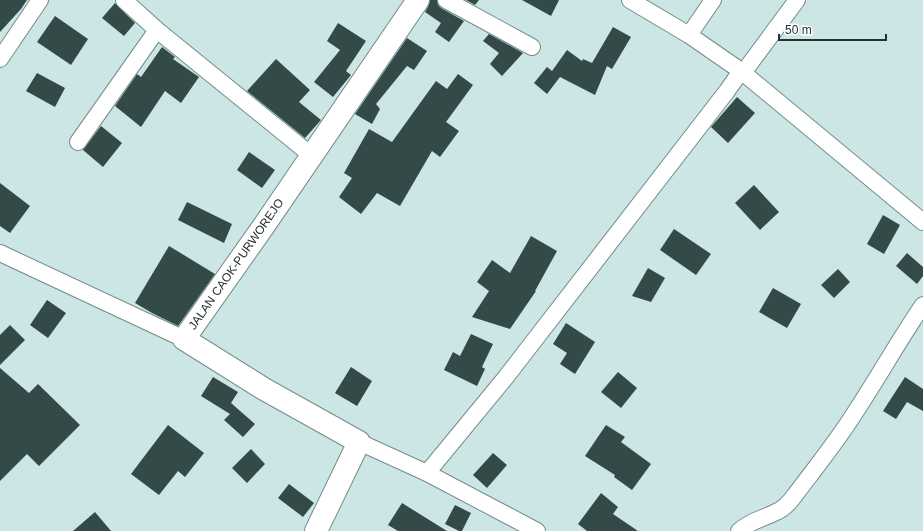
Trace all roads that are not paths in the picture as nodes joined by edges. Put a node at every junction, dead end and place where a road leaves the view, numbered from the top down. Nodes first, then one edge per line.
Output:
1 (40, 0) edge
2 (124, 0) edge
3 (446, 0) edge
4 (630, 0) edge
5 (713, 0) edge
6 (798, 0) edge
7 (414, 1) edge
8 (157, 30) junction
9 (689, 35) junction
10 (532, 47) dead end
11 (0, 59) edge
12 (742, 72) junction
13 (78, 142) dead end
14 (311, 155) junction
15 (923, 222) edge
16 (0, 253) edge
17 (923, 305) edge
18 (184, 339) junction
19 (359, 442) junction
20 (427, 473) junction
21 (316, 531) edge
22 (537, 531) edge
23 (739, 531) edge

1 - 11 street
2 - 8 street
3 - 10 street
4 - 9 street
5 - 9 street
6 - 12 street
7 - 14 street, JALAN CAOK-PURWOREJO
8 - 13 street
8 - 14 street
9 - 12 street
12 - 15 street
12 - 20 street
14 - 18 street, JALAN CAOK-PURWOREJO
16 - 18 street
17 - 23 street
18 - 19 street, JALAN CAOK-PURWOREJO
19 - 20 street
19 - 21 street
20 - 22 street

